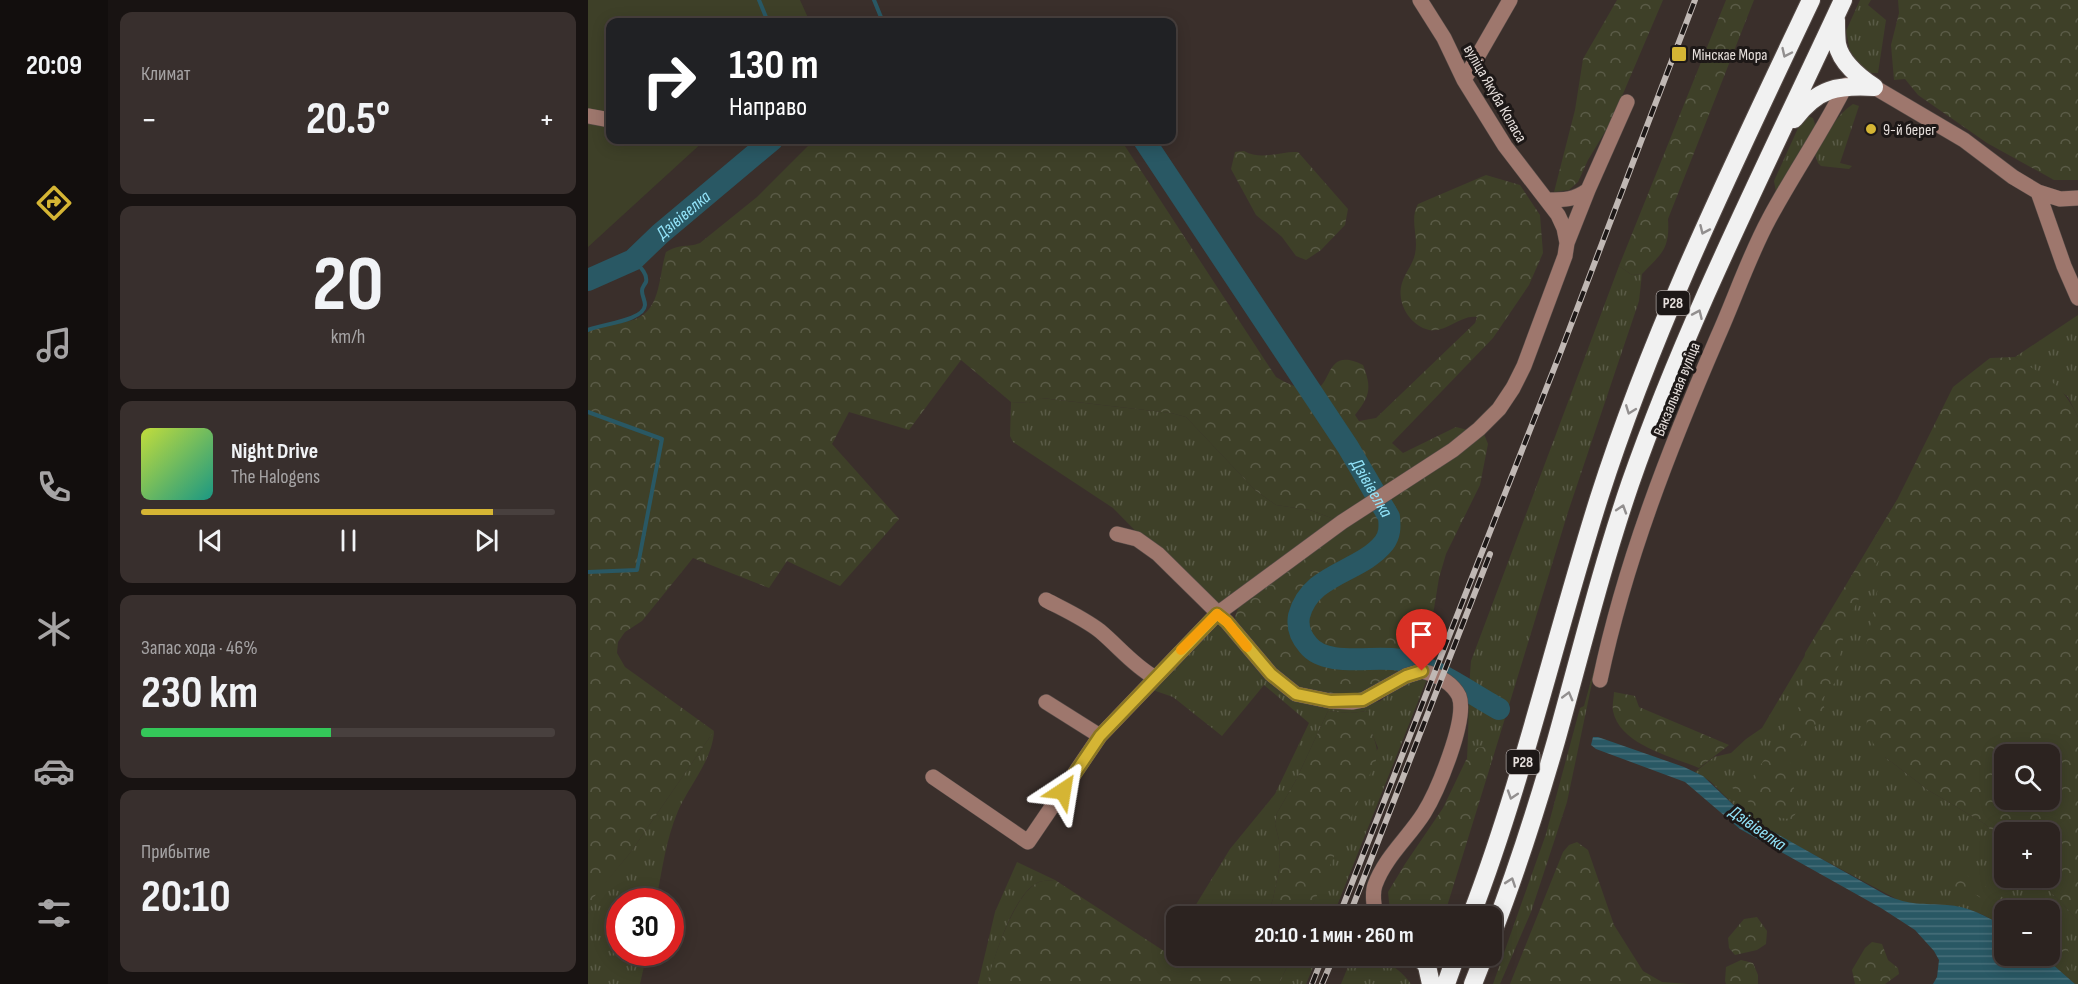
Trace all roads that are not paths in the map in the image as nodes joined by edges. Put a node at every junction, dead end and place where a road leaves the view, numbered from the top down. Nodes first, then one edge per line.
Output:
1 (1420, 0) edge
2 (1510, 0) edge
3 (1811, 0) edge
4 (1839, 8) edge
5 (1464, 80) junction
6 (1846, 85) junction
7 (1874, 87) junction
8 (1627, 102) dead end
9 (588, 116) edge
10 (606, 119) edge
11 (1778, 139) junction
12 (1588, 190) junction
13 (2038, 192) junction
14 (2078, 198) edge
15 (1547, 200) junction
16 (1567, 243) junction
17 (2078, 298) edge
18 (1117, 534) dead end
19 (1047, 600) dead end
20 (1217, 614) junction
21 (1154, 677) junction
22 (1600, 680) dead end
23 (1046, 702) dead end
24 (1100, 736) junction
25 (933, 777) dead end
26 (1375, 906) edge
27 (1473, 906) edge
28 (1502, 906) edge
29 (1427, 966) edge
30 (1452, 966) edge
31 (1480, 966) edge
32 (1431, 984) edge
33 (1446, 984) edge
34 (1473, 984) edge

1 - 5 street, вуліца Якуба Коласа
2 - 5 street
3 -> 27 highway, Р28
4 - 7 highway
4 - 11 highway, Р28
5 - 15 street, вуліца Якуба Коласа
6 - 7 highway
6 - 11 highway
6 - 22 street, Вакзальная вуліца
7 - 13 street
8 - 12 street
9 - 10 street
28 -> 11 highway, Р28
12 - 15 street
12 - 16 street
13 - 14 street
13 - 17 street
15 - 16 street, вуліца Якуба Коласа
16 - 20 street
18 - 20 street
19 - 21 street
20 - 21 street
20 - 26 street
21 - 24 street
23 - 24 street
24 - 25 street
29 - 32 highway
30 - 33 highway
31 - 34 highway

